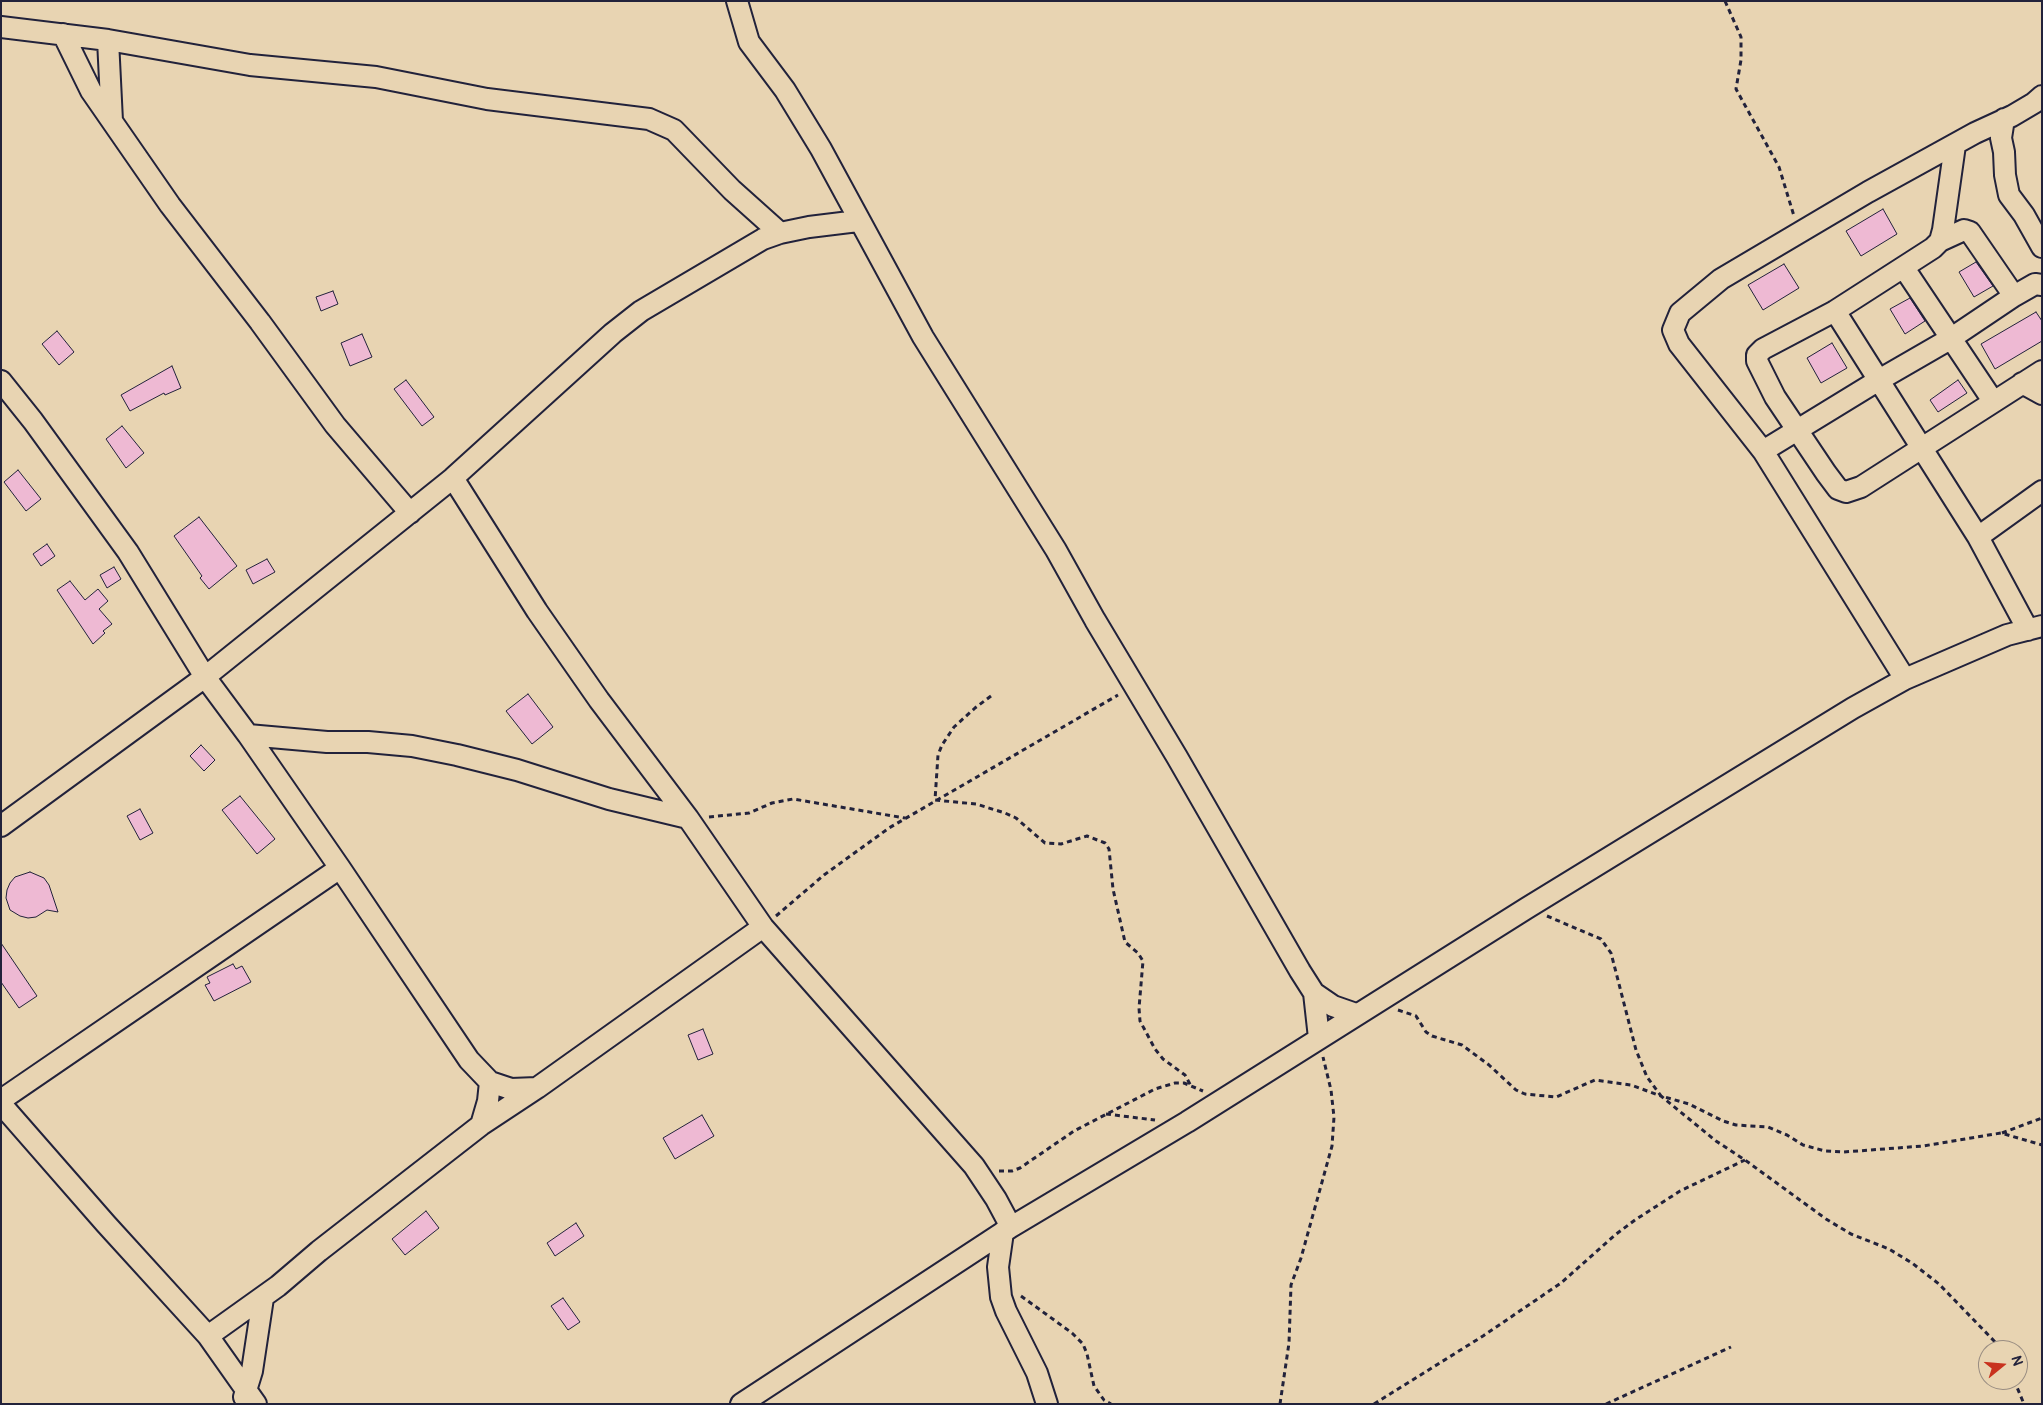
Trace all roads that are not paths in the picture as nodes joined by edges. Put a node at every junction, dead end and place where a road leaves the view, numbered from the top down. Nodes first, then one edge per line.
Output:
1 (737, 1) edge
2 (1, 27) edge
3 (63, 34) junction
4 (108, 40) junction
5 (2042, 96) edge
6 (2004, 119) junction
7 (112, 121) junction
8 (1955, 144) junction
9 (858, 221) junction
10 (780, 233) junction
11 (1940, 241) junction
12 (2042, 247) edge
13 (1904, 268) junction
14 (2042, 285) edge
15 (2014, 296) junction
16 (1835, 310) junction
17 (1950, 339) junction
18 (2042, 371) edge
19 (1879, 380) junction
20 (1, 381) edge
21 (2022, 383) junction
22 (2042, 394) edge
23 (1993, 402) junction
24 (1797, 429) junction
25 (1922, 448) junction
26 (1763, 451) junction
27 (453, 478) junction
28 (2042, 491) edge
29 (410, 513) junction
30 (1978, 537) junction
31 (2035, 628) edge
32 (205, 677) junction
33 (1905, 679) junction
34 (248, 735) junction
35 (688, 818) junction
36 (1, 826) edge
37 (340, 868) junction
38 (763, 927) junction
39 (1314, 993) junction
40 (1364, 1009) junction
41 (1319, 1038) junction
42 (490, 1082) junction
43 (537, 1088) junction
44 (1, 1100) edge
45 (1, 1104) edge
46 (481, 1125) junction
47 (1007, 1229) junction
48 (263, 1298) junction
49 (208, 1336) junction
50 (248, 1398) edge
51 (741, 1404) edge
52 (1047, 1404) edge

1 - 9 street
2 - 3 street
3 - 4 street
3 - 7 street
4 - 7 street
4 - 10 street
5 - 6 street
6 - 8 street
6 - 12 street
7 - 29 street
8 - 11 street
8 - 26 street
9 - 10 street
9 - 39 street
10 - 27 street
11 - 13 street
11 - 15 street
13 - 16 street
13 - 17 street
14 - 15 street
15 - 17 street
16 - 19 street
16 - 24 street
17 - 19 street
17 - 23 street
18 - 21 street
19 - 24 street
19 - 25 street
20 - 32 street
21 - 22 street
21 - 23 street
23 - 25 street
24 - 25 street
24 - 26 street
25 - 30 street
26 - 33 street
27 - 29 street
27 - 35 street
28 - 30 street
29 - 32 street
30 - 31 street
31 - 33 street
32 - 34 street
32 - 36 street
33 - 40 street
34 - 35 street
34 - 37 street
35 - 38 street
37 - 42 street
37 - 44 street
38 - 43 street
38 - 47 street
39 - 40 street
39 - 41 street
40 - 41 street
41 - 47 street
42 - 43 street
42 - 46 street
43 - 46 street
45 - 49 street
46 - 48 street
47 - 51 street
47 - 52 street
48 - 49 street
48 - 50 street
49 - 50 street

